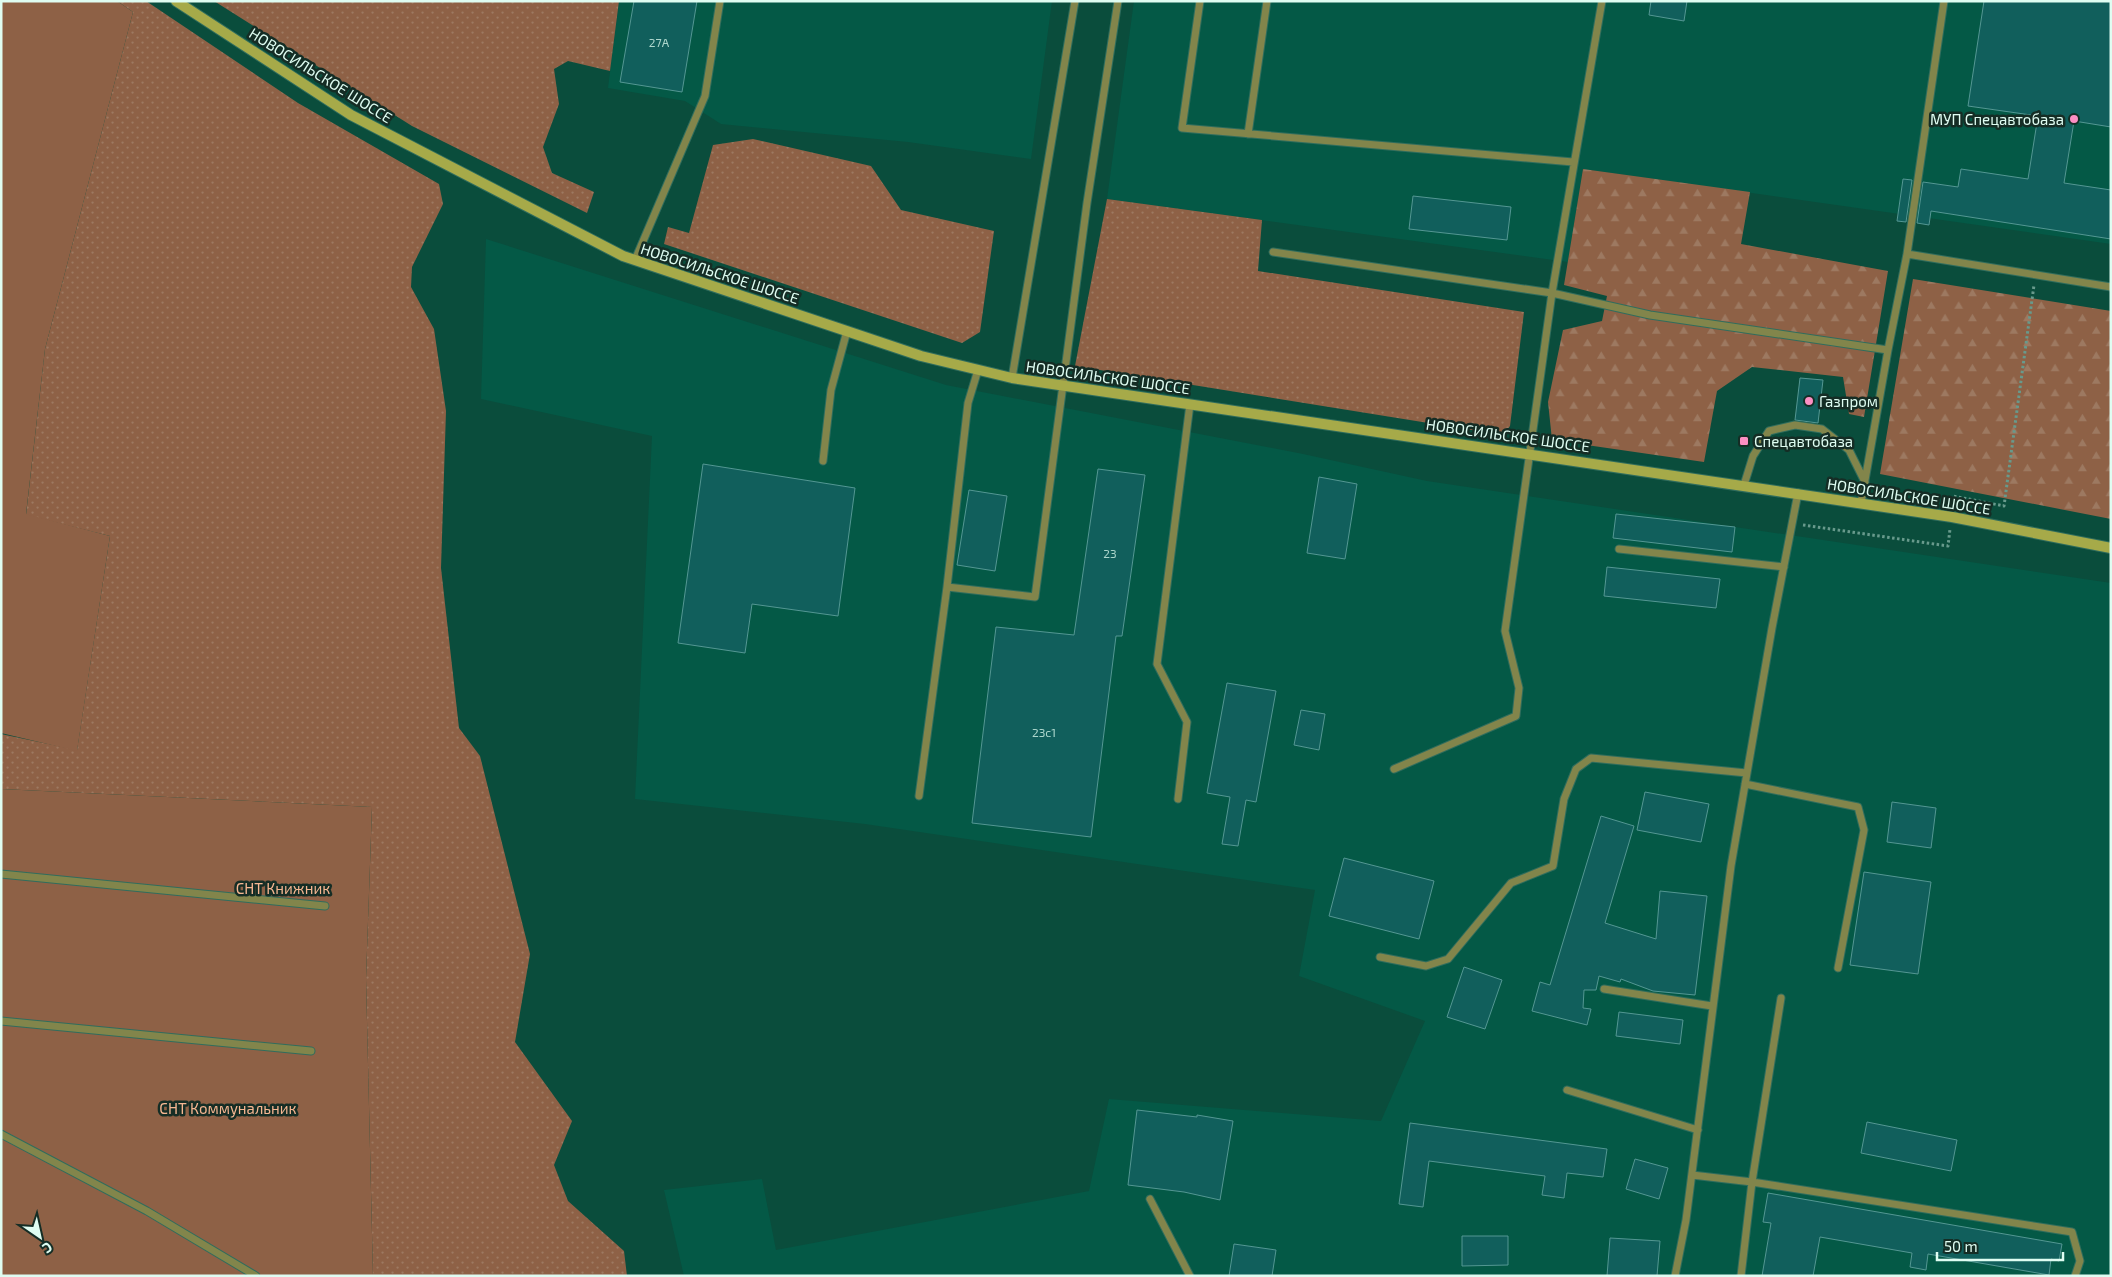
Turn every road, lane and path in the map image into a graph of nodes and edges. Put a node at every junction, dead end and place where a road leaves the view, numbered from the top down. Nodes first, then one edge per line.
1 (176, 1) edge
2 (720, 1) edge
3 (1075, 1) edge
4 (1118, 1) edge
5 (1200, 1) edge
6 (1267, 1) edge
7 (1602, 1) edge
8 (1944, 1) edge
9 (1248, 134) junction
10 (1573, 162) junction
11 (1273, 252) dead end
12 (1906, 254) junction
13 (635, 260) junction
14 (2035, 275) junction
15 (2111, 286) edge
16 (1552, 293) junction
17 (848, 331) junction
18 (1888, 350) junction
19 (978, 370) junction
20 (1012, 378) junction
21 (1064, 386) junction
22 (1190, 404) junction
23 (1528, 452) junction
24 (823, 461) dead end
25 (1865, 482) junction
26 (1744, 485) junction
27 (1798, 493) junction
28 (1862, 503) junction
29 (1952, 517) junction
30 (1792, 523) junction
31 (2111, 548) edge
32 (1619, 549) dead end
33 (1784, 567) junction
34 (947, 587) junction
35 (1394, 769) dead end
36 (1747, 773) junction
37 (1745, 784) junction
38 (919, 796) dead end
39 (1178, 799) dead end
40 (1, 874) edge
41 (325, 906) dead end
42 (1380, 957) dead end
43 (1838, 968) dead end
44 (1604, 989) dead end
45 (1781, 998) dead end
46 (1712, 1006) junction
47 (1, 1021) edge
48 (311, 1051) dead end
49 (1567, 1090) dead end
50 (1698, 1130) junction
51 (1, 1134) edge
52 (1692, 1175) junction
53 (1752, 1182) junction
54 (1150, 1199) dead end
55 (256, 1276) edge
56 (1190, 1276) edge
57 (1675, 1276) edge
58 (1741, 1276) edge
59 (2076, 1276) edge

1 - 13 street, НОВОСИЛЬСКОЕ ШОССЕ
2 - 13 lane
3 - 20 lane
4 - 21 lane
5 - 9 lane
6 - 9 lane
7 - 10 lane
8 - 12 lane
9 - 10 lane
10 - 16 lane
11 - 16 lane
12 - 14 lane
12 - 18 lane
13 - 17 street, НОВОСИЛЬСКОЕ ШОССЕ
14 - 15 lane
14 - 29 path
16 - 18 lane
16 - 23 lane
17 - 19 street, НОВОСИЛЬСКОЕ ШОССЕ
17 - 24 lane
18 - 25 lane
19 - 20 street, НОВОСИЛЬСКОЕ ШОССЕ
19 - 34 lane
20 - 21 street, НОВОСИЛЬСКОЕ ШОССЕ
21 - 22 street, НОВОСИЛЬСКОЕ ШОССЕ
21 - 34 lane
22 - 23 street, НОВОСИЛЬСКОЕ ШОССЕ
22 - 39 lane
23 - 26 street, НОВОСИЛЬСКОЕ ШОССЕ
23 - 35 lane
25 - 26 lane
25 - 28 lane
26 - 27 street, НОВОСИЛЬСКОЕ ШОССЕ
27 - 28 street, НОВОСИЛЬСКОЕ ШОССЕ
27 - 30 lane
28 - 29 street, НОВОСИЛЬСКОЕ ШОССЕ
29 - 30 path
29 - 31 street, НОВОСИЛЬСКОЕ ШОССЕ
30 - 33 lane
32 - 33 lane
33 - 36 lane
34 - 38 lane
36 - 37 lane
36 - 42 lane
37 - 43 lane
37 - 46 lane
40 - 41 lane
44 - 46 lane
45 - 53 lane
46 - 50 lane
47 - 48 lane
49 - 50 lane
50 - 52 lane
51 - 55 lane
52 - 53 lane
52 - 57 lane
53 - 58 lane
53 - 59 lane
54 - 56 lane

